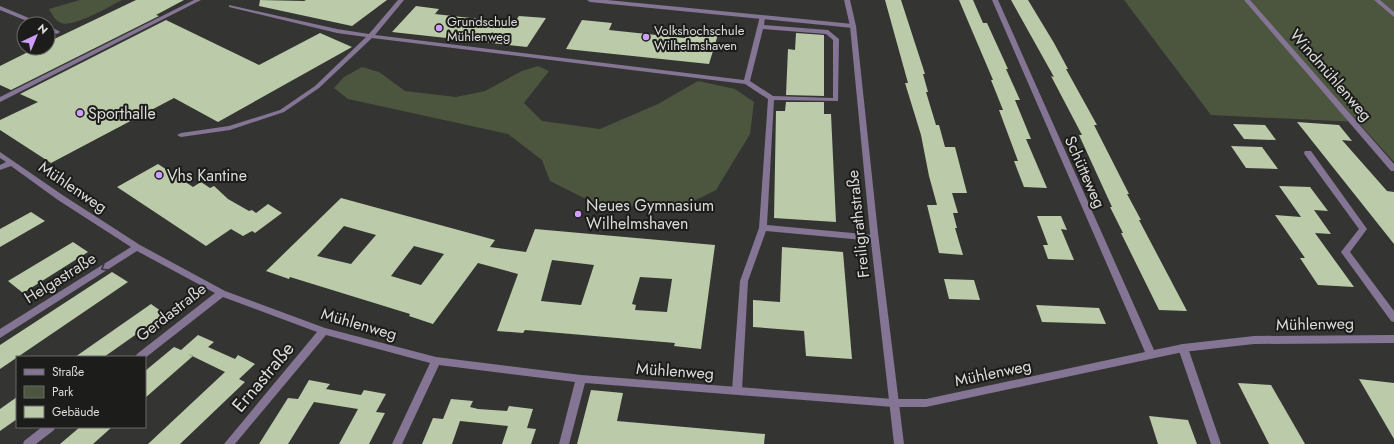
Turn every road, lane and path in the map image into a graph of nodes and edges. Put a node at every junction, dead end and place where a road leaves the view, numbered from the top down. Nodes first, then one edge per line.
1 (198, 0) edge
2 (401, 0) edge
3 (590, 0) edge
4 (847, 0) edge
5 (995, 0) edge
6 (1247, 0) edge
7 (1377, 0) edge
8 (231, 6) dead end
9 (0, 8) edge
10 (1394, 15) edge
11 (20, 16) edge
12 (762, 17) junction
13 (853, 26) junction
14 (761, 27) junction
15 (371, 36) junction
16 (747, 82) junction
17 (771, 98) junction
18 (0, 100) edge
19 (181, 134) dead end
20 (1308, 153) dead end
21 (0, 154) edge
22 (11, 162) junction
23 (0, 168) edge
24 (1394, 169) edge
25 (763, 228) junction
26 (874, 238) junction
27 (137, 247) junction
28 (222, 293) junction
29 (1394, 318) edge
30 (324, 331) junction
31 (0, 334) edge
32 (1394, 339) edge
33 (1183, 348) junction
34 (1150, 355) junction
35 (141, 356) edge
36 (436, 361) junction
37 (581, 379) junction
38 (737, 390) junction
39 (893, 402) junction
40 (49, 428) edge
41 (28, 444) edge
42 (229, 444) edge
43 (397, 444) edge
44 (564, 444) edge
45 (899, 444) edge
46 (1216, 444) edge

1 - 18 street
2 - 15 street
3 - 12 street
4 - 13 street, Freiligrathstraße
5 - 34 street, Schütteweg
6 - 24 street, Windmühlenweg
7 - 10 street
8 - 15 street
9 - 11 street
12 - 13 street
12 - 14 street
13 - 26 street, Freiligrathstraße
14 - 16 street
14 - 17 street
15 - 16 street
15 - 19 street
16 - 17 street
17 - 25 street
20 - 29 street
21 - 22 street, Mühlenweg
22 - 23 street
22 - 27 street, Mühlenweg
25 - 26 street
25 - 38 street
26 - 39 street, Freiligrathstraße
27 - 28 street, Mühlenweg
27 -> 31 street, Helgastraße
28 - 30 street, Mühlenweg
28 - 35 street, Gerdastraße
30 - 36 street, Mühlenweg
30 - 42 street, Ernastraße
32 - 33 street, Mühlenweg
33 - 34 street, Mühlenweg
33 - 46 street
34 - 39 street, Mühlenweg
36 - 37 street, Mühlenweg
36 - 43 street
37 - 38 street, Mühlenweg
37 - 44 street
38 - 39 street, Mühlenweg
39 - 45 street, Freiligrathstraße
40 - 41 street

